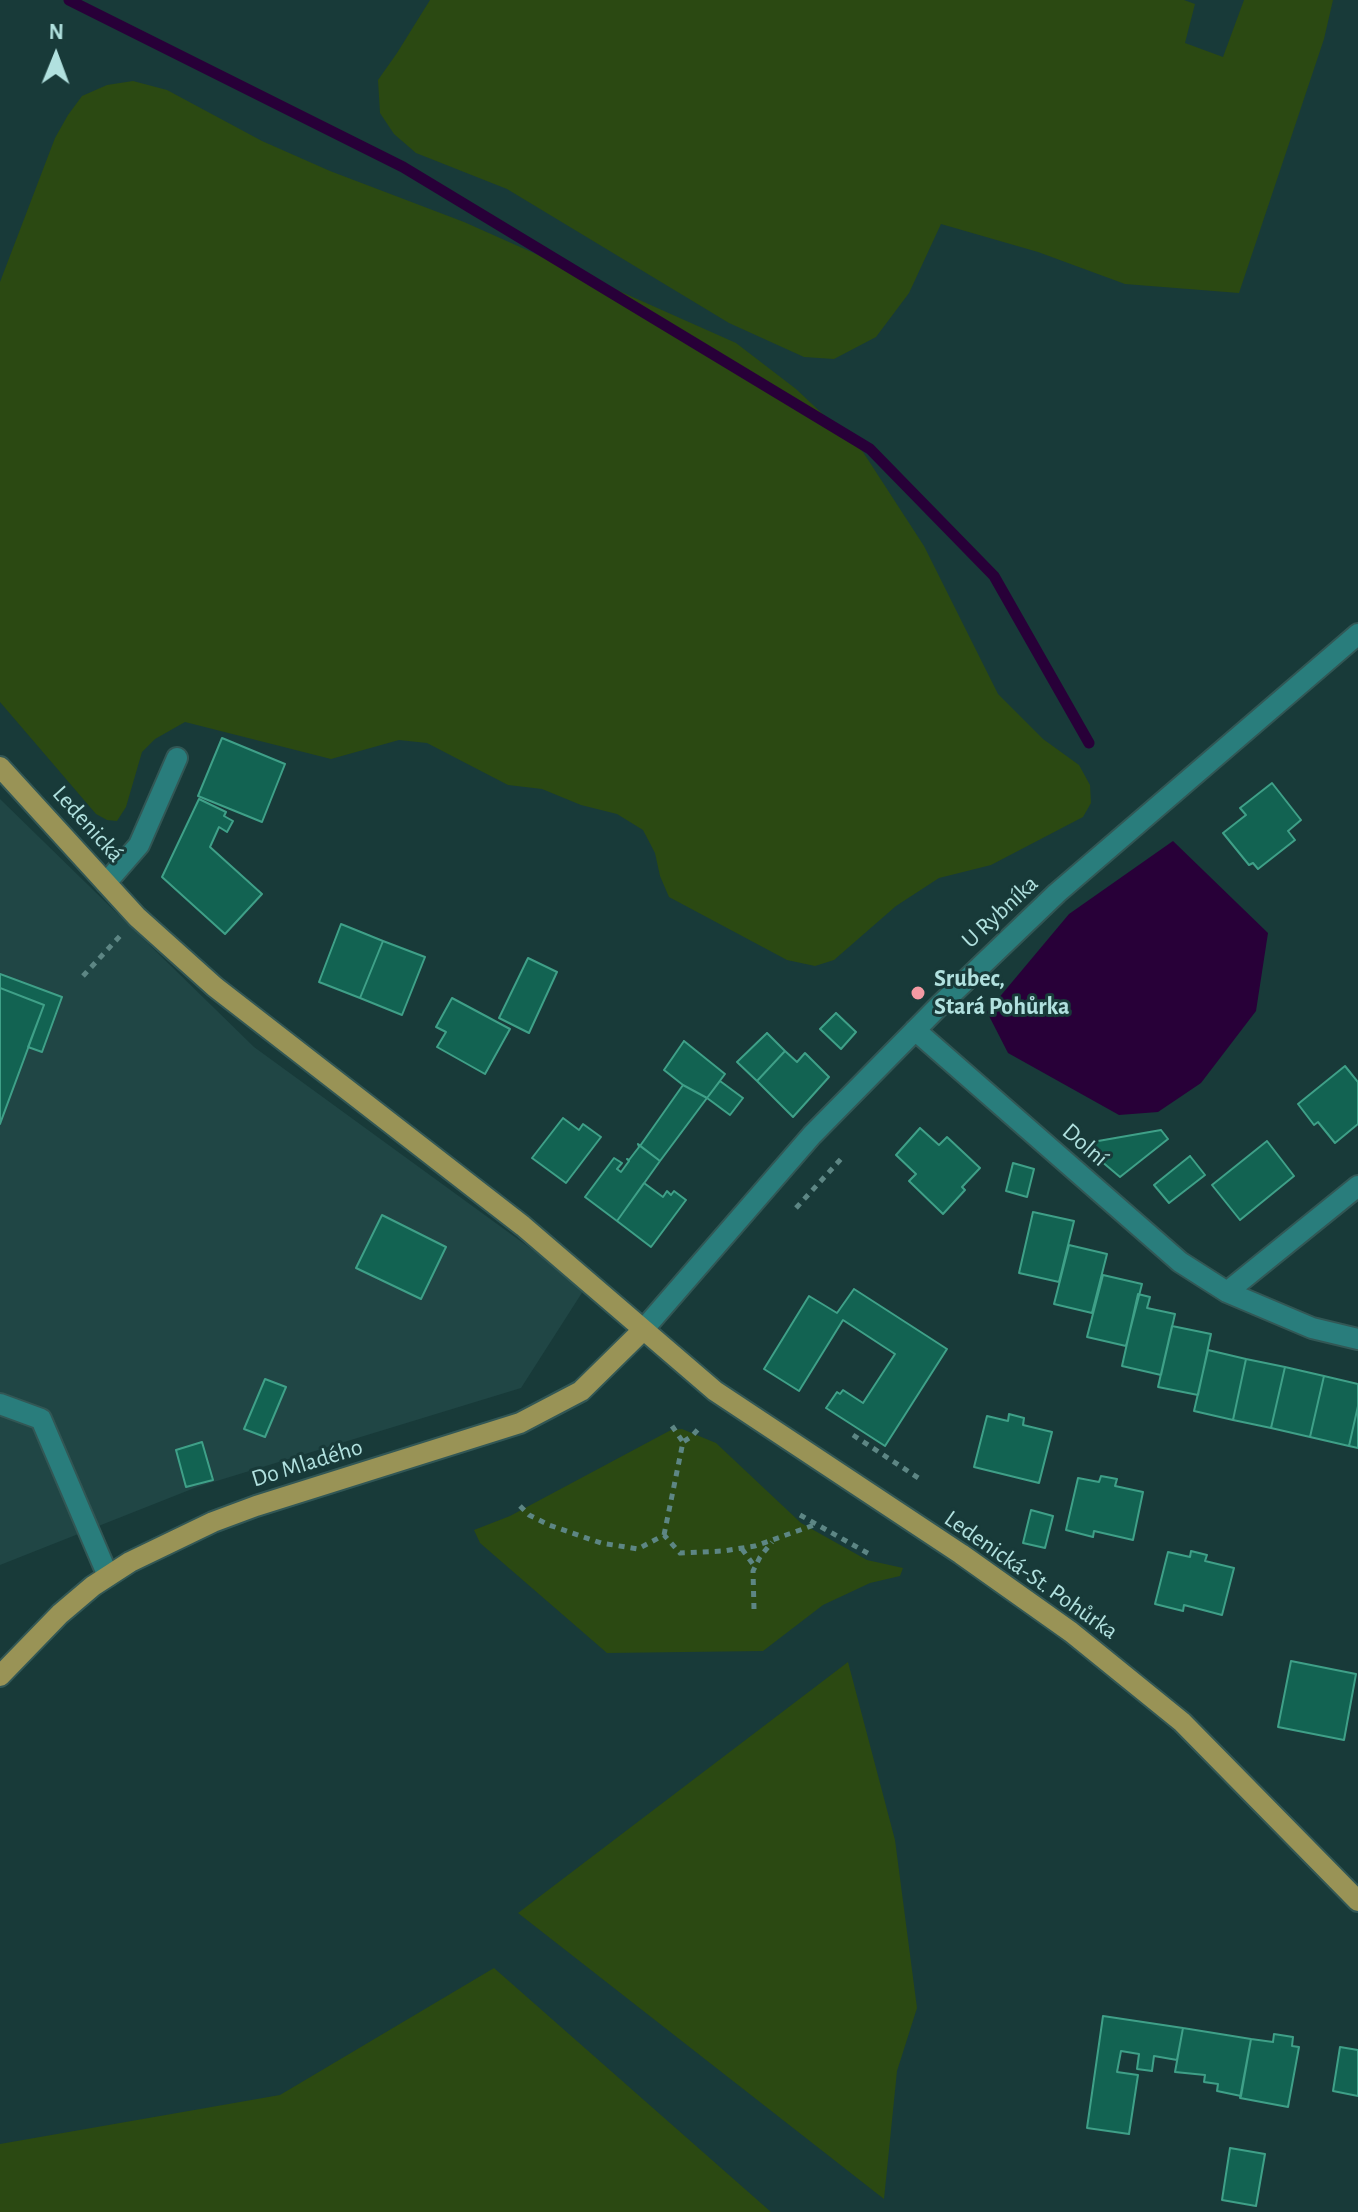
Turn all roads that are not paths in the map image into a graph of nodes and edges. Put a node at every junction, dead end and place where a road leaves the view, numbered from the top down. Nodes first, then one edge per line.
1 (1358, 634) edge
2 (177, 758) dead end
3 (0, 767) edge
4 (106, 883) junction
5 (915, 1030) junction
6 (1358, 1186) edge
7 (1227, 1292) junction
8 (643, 1330) junction
9 (1358, 1339) edge
10 (0, 1404) edge
11 (108, 1576) junction
12 (1, 1674) edge
13 (1358, 1901) edge

1 - 5 street, U Rybníka
2 - 4 street
3 - 4 main road, Ledenická
4 - 8 main road, Ledenická
5 - 7 street, Dolní
5 - 8 street, U Rybníka
6 - 7 street
7 - 9 street, Dolní
8 - 11 main road, Do Mladého
8 - 13 main road, Ledenická-St. Pohůrka
10 - 11 street
11 - 12 main road, Do Mladého

